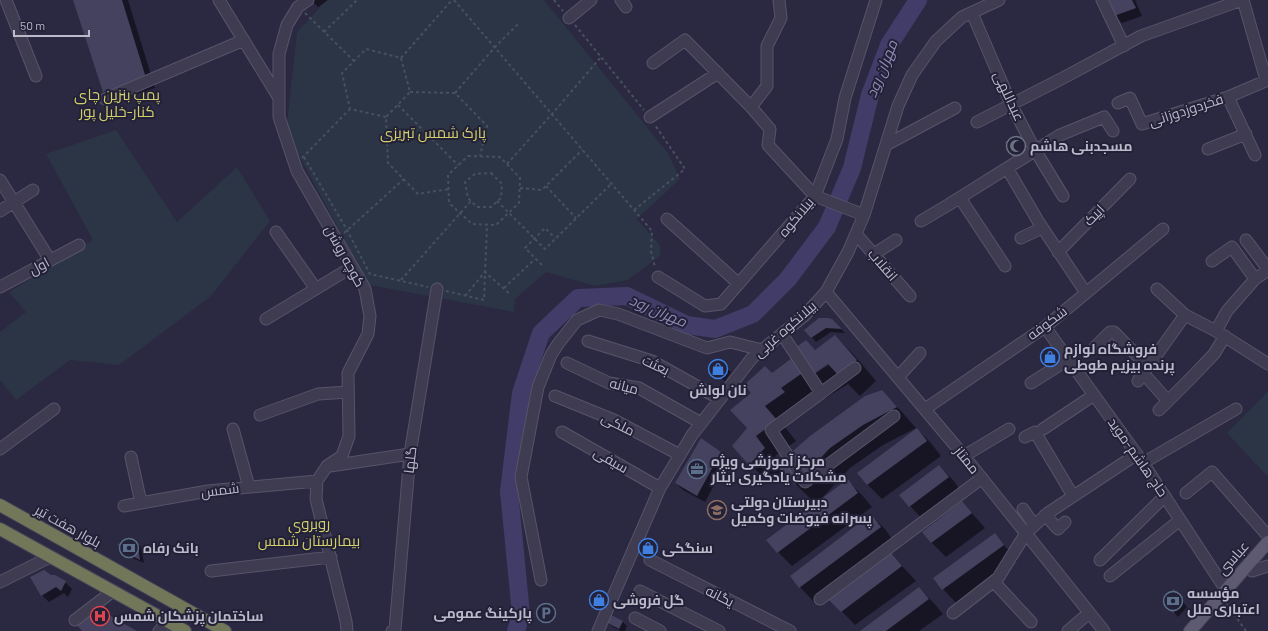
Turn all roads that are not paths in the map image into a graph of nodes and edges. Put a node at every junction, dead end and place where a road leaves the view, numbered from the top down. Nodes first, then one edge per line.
1 (219, 0) edge
2 (308, 0) edge
3 (591, 0) edge
4 (779, 0) edge
5 (876, 0) edge
6 (999, 0) edge
7 (1102, 0) edge
8 (1242, 0) edge
9 (4, 3) edge
10 (972, 13) junction
11 (569, 18) road end
12 (244, 40) junction
13 (1124, 46) junction
14 (653, 63) dead end
15 (718, 73) junction
16 (36, 76) dead end
17 (1267, 80) edge
18 (1228, 97) junction
19 (279, 98) junction
20 (105, 99) dead end
21 (1118, 103) dead end
22 (1011, 104) junction
23 (751, 107) junction
24 (955, 108) dead end
25 (650, 117) road end
26 (977, 122) dead end
27 (1113, 131) dead end
28 (1246, 134) junction
29 (886, 146) junction
30 (1208, 149) dead end
31 (1035, 150) junction
32 (1255, 155) dead end
33 (1007, 168) junction
34 (1130, 179) dead end
35 (0, 180) edge
36 (33, 190) dead end
37 (815, 196) junction
38 (1063, 196) dead end
39 (960, 198) junction
40 (14, 203) junction
41 (0, 211) edge
42 (864, 214) junction
43 (667, 219) dead end
44 (921, 221) dead end
45 (1042, 228) junction
46 (1163, 229) dead end
47 (276, 232) dead end
48 (856, 234) junction
49 (1021, 238) dead end
50 (896, 240) dead end
51 (1246, 240) dead end
52 (79, 245) dead end
53 (1058, 252) junction
54 (874, 254) junction
55 (50, 260) junction
56 (1212, 261) dead end
57 (1005, 266) dead end
58 (352, 267) junction
59 (1268, 270) edge
60 (658, 277) road end
61 (1255, 279) junction
62 (739, 284) junction
63 (0, 287) edge
64 (1156, 288) dead end
65 (316, 289) junction
66 (437, 289) road end
67 (826, 292) junction
68 (1086, 293) junction
69 (910, 296) dead end
70 (1185, 316) junction
71 (266, 320) dead end
72 (1046, 327) junction
73 (782, 334) junction
74 (1220, 334) junction
75 (588, 341) dead end
76 (1095, 347) dead end
77 (762, 350) junction
78 (920, 353) dead end
79 (1069, 359) junction
80 (566, 363) dead end
81 (1268, 364) edge
82 (855, 368) dead end
83 (1143, 374) junction
84 (898, 377) junction
85 (1031, 383) dead end
86 (348, 392) junction
87 (821, 393) junction
88 (1094, 395) junction
89 (555, 396) dead end
90 (720, 399) junction
91 (1168, 401) junction
92 (54, 409) dead end
93 (924, 409) junction
94 (1236, 409) dead end
95 (1159, 410) dead end
96 (260, 415) dead end
97 (894, 416) dead end
98 (701, 423) junction
99 (233, 429) dead end
100 (1009, 429) dead end
101 (1043, 429) dead end
102 (562, 432) dead end
103 (1025, 437) dead end
104 (0, 449) edge
105 (410, 454) junction
106 (680, 455) junction
107 (964, 456) junction
108 (131, 457) dead end
109 (1140, 458) junction
110 (327, 466) junction
111 (982, 478) junction
112 (316, 481) junction
113 (249, 487) junction
114 (660, 488) junction
115 (1186, 493) dead end
116 (1073, 496) junction
117 (1165, 496) junction
118 (141, 503) junction
119 (0, 505) edge
120 (124, 506) dead end
121 (1022, 509) dead end
122 (1046, 515) junction
123 (1180, 520) junction
124 (1065, 522) dead end
125 (1034, 525) junction
126 (0, 529) edge
127 (1026, 533) junction
128 (1268, 536) edge
129 (1268, 542) edge
130 (1268, 552) edge
131 (50, 557) junction
132 (331, 557) junction
133 (650, 560) dead end
134 (1100, 560) dead end
135 (1268, 566) edge
136 (211, 571) dead end
137 (1252, 571) junction
138 (1110, 576) dead end
139 (541, 580) dead end
140 (0, 582) edge
141 (994, 582) junction
142 (113, 591) junction
143 (640, 591) dead end
144 (1225, 596) junction
145 (820, 599) dead end
146 (952, 612) dead end
147 (1089, 612) junction
148 (635, 618) dead end
149 (75, 620) dead end
150 (168, 622) junction
151 (1032, 622) dead end
152 (159, 631) edge
153 (185, 631) edge
154 (225, 631) edge
155 (347, 631) edge
156 (392, 631) edge
157 (598, 631) edge
158 (660, 631) edge
159 (719, 631) edge
160 (790, 631) edge
161 (1068, 631) edge
162 (1104, 631) edge
163 (1190, 631) edge
164 (1199, 631) edge

1 - 12 street
2 - 19 street, کوچه روشن
3 - 11 street
4 - 23 street
5 - 37 street, بیلانکوه
6 - 10 street, بیلانکوه غربی
7 - 13 street
8 - 13 street
8 - 17 street
9 - 16 street
10 - 22 street, عبداللهی
10 - 29 street, بیلانکوه غربی
12 - 19 street
12 - 20 street
13 - 22 street
14 - 15 street
15 - 23 street
15 - 25 street
17 - 18 street, فخردوزدوزانی
18 - 21 street, فخردوزدوزانی
18 - 28 street
19 - 58 street, کوچه روشن
22 - 26 street
22 - 31 street, عبداللهی
23 - 37 street
24 - 29 street
27 - 31 street
28 - 30 street
28 - 32 street
29 - 42 street, بیلانکوه غربی
31 - 33 street
31 - 38 street, عبداللهی
33 - 39 street
33 - 45 street
34 - 53 street, اپیک
35 - 40 street
36 - 40 street
37 - 42 street
37 - 62 street, بیلانکوه
39 - 44 street
39 - 57 street
40 - 41 street
40 - 55 street
42 - 48 street, بیلانکوه غربی
43 - 62 street
45 - 49 street
45 - 53 street
46 - 68 street, شکوفه
47 - 65 street
48 - 54 street, انقلاب
48 - 67 street, بیلانکوه غربی
50 - 54 street
51 - 59 street
52 - 55 street, اول
53 - 68 street
54 - 69 street, انقلاب
55 - 63 street, اول
56 - 61 street
58 - 65 street
58 - 86 street, کوچه روشن
59 - 61 street
60 - 62 street, بیلانکوه
61 - 74 street
64 - 70 street
65 - 71 street
66 - 105 street, گلها
67 - 73 street, بیلانکوه غربی
67 - 84 street, ممتاز
68 - 72 street, شکوفه
70 - 74 street
70 - 83 street
72 - 79 street, حاج هاشم-موید
72 - 93 street, شکوفه
73 - 77 street, بیلانکوه غربی
73 - 87 street
74 - 81 street
74 - 91 street
75 - 90 street, بعثت
76 - 83 street
77 - 90 street, بیلانکوه غربی
77 - 139 street
78 - 84 street
79 - 85 street
79 - 88 street, حاج هاشم-موید
80 - 98 street, میانه
82 - 87 street
83 - 91 street
84 - 93 street, ممتاز
86 - 96 street
86 - 110 street, کوچه روشن
87 - 97 street
88 - 101 street
88 - 109 street, حاج هاشم-موید
89 - 106 street, ملکی
90 - 98 street, بیلانکوه غربی
91 - 95 street
92 - 104 street
93 - 107 street, ممتاز
94 - 109 street
98 - 106 street, بیلانکوه غربی
99 - 113 street
100 - 107 street
102 - 114 street, سیفی
103 - 116 street
105 - 110 street
105 - 156 street, گلها
106 - 114 street, بیلانکوه غربی
107 - 111 street, ممتاز
108 - 118 street
109 - 116 street
109 - 117 street, حاج هاشم-موید
110 - 112 street, کوچه روشن
111 - 127 street, ممتاز
111 - 145 street
112 - 113 street, شمس
112 - 132 street
113 - 118 street, شمس
114 - 157 street, بیلانکوه غربی
115 - 128 street
116 - 122 street
117 - 123 street, حاج هاشم-موید
117 - 134 street
118 - 120 street, شمس
119 - 154 highway, بلوار هفت تیر
121 - 125 street
122 - 124 street
122 - 125 street
123 - 138 street
123 - 144 street, حاج هاشم-موید
125 - 127 street
126 - 131 highway
127 - 141 street
127 - 147 street, ممتاز
129 - 144 main road, عباسى
130 - 137 main road, عباسى
131 - 140 street
131 - 142 highway
132 - 136 street
132 - 155 street
133 - 160 street, یگانه
135 - 137 street
137 - 144 main road, عباسى
141 - 146 street
141 - 151 street
142 - 149 street
142 - 150 highway
143 - 159 street
144 - 163 main road, عباسى
144 - 164 main road, عباسى
147 - 161 street
147 - 162 street, ممتاز
148 - 158 street
150 - 152 street
150 - 153 highway

